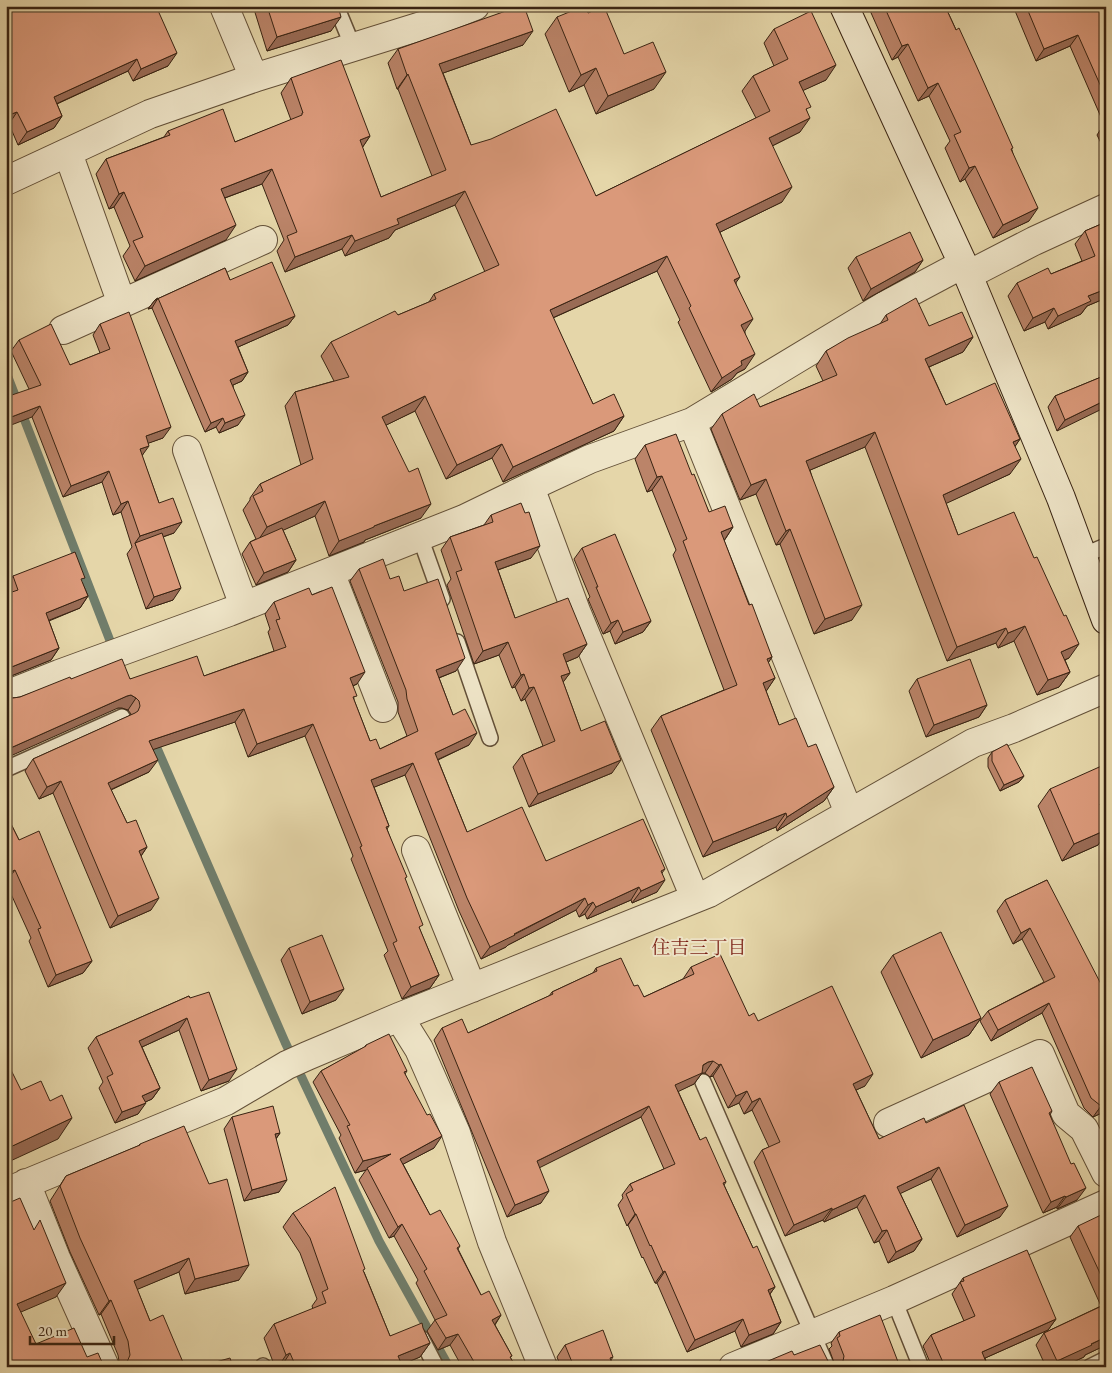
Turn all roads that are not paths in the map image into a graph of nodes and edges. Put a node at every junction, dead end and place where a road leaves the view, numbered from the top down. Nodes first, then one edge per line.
1 (224, 6) edge
2 (336, 6) edge
3 (475, 6) edge
4 (844, 6) edge
5 (353, 47) junction
6 (254, 78) junction
7 (68, 153) junction
8 (6, 181) edge
9 (1106, 208) edge
10 (263, 240) dead end
11 (966, 269) junction
12 (122, 304) junction
13 (63, 330) dead end
14 (692, 422) junction
15 (187, 450) dead end
16 (530, 487) junction
17 (420, 537) junction
18 (1094, 551) edge
19 (330, 572) junction
20 (244, 606) junction
21 (446, 610) edge
22 (1106, 620) edge
23 (452, 628) edge
24 (1106, 688) edge
25 (6, 695) edge
26 (383, 708) dead end
27 (122, 718) edge
28 (490, 738) dead end
29 (6, 769) edge
30 (849, 813) junction
31 (416, 850) dead end
32 (695, 898) junction
33 (472, 988) junction
34 (399, 1017) junction
35 (703, 1082) edge
36 (888, 1123) dead end
37 (1106, 1173) edge
38 (16, 1188) edge
39 (1106, 1204) edge
40 (894, 1300) junction
41 (813, 1334) junction
42 (421, 1338) edge
43 (1106, 1359) edge
44 (105, 1367) edge
45 (436, 1367) edge
46 (543, 1367) edge
47 (733, 1367) edge
48 (827, 1367) edge
49 (921, 1367) edge
50 (1090, 1367) edge

1 - 6 street
2 - 5 lane
3 - 5 street
4 - 11 street
5 - 6 street
6 - 7 street
7 - 8 street
7 - 12 street
9 - 11 street
10 - 12 street
11 - 14 street
11 - 18 street
12 - 13 street
14 - 16 street
14 - 30 street
15 - 20 street
16 - 17 street
16 - 32 street
17 - 19 street
17 - 21 lane
18 - 22 street
19 - 20 street
19 - 26 street
20 - 25 street
23 - 28 lane
24 - 30 street
27 - 29 lane
30 - 32 street
31 - 33 street
32 - 33 street
33 - 34 street
34 - 38 street
34 - 46 street
35 - 41 lane
36 - 37 street
38 - 44 street
39 - 40 street
40 - 41 street
40 - 49 lane
41 - 47 street
41 - 48 lane
42 - 45 lane
43 - 50 lane

